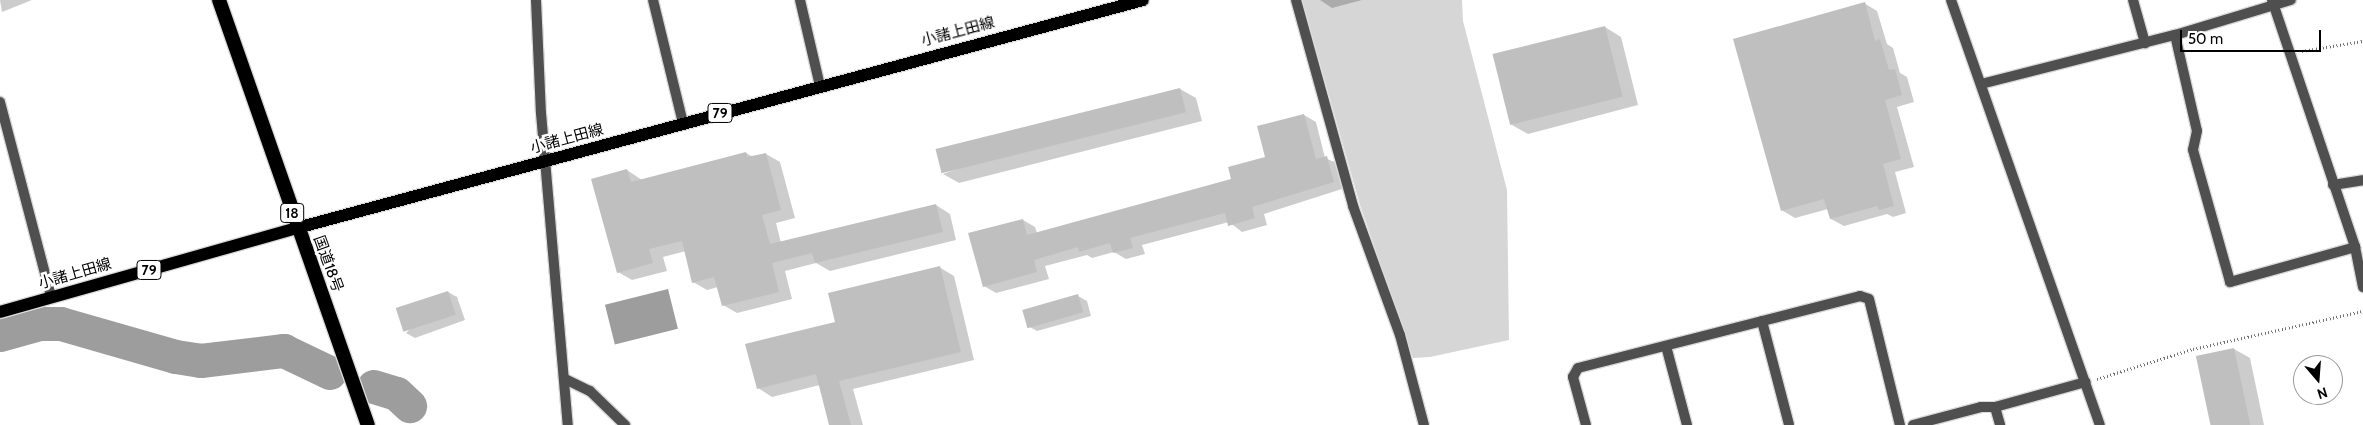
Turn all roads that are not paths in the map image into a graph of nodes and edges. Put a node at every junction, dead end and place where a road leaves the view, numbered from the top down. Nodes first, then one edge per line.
1 (219, 0) edge
2 (536, 0) edge
3 (653, 0) edge
4 (800, 0) edge
5 (1143, 0) edge
6 (1296, 0) edge
7 (1951, 0) edge
8 (2133, 0) edge
9 (2291, 0) edge
10 (2273, 2) edge
11 (2175, 35) junction
12 (2146, 43) junction
13 (1981, 84) junction
14 (820, 86) junction
15 (0, 102) edge
16 (683, 123) junction
17 (4, 134) edge
18 (547, 161) junction
19 (2363, 180) edge
20 (2333, 185) junction
21 (297, 228) junction
22 (2354, 247) junction
23 (2363, 287) edge
24 (51, 298) junction
25 (0, 312) edge
26 (1762, 321) junction
27 (1666, 346) junction
28 (565, 379) junction
29 (2086, 382) junction
30 (1995, 407) junction
31 (368, 425) edge
32 (568, 425) edge
33 (625, 425) edge
34 (1424, 425) edge
35 (1586, 425) edge
36 (1687, 425) edge
37 (1789, 425) edge
38 (1900, 425) edge
39 (1912, 425) edge
40 (2000, 425) edge
41 (2100, 425) edge

1 - 21 highway, 国道18号 / 18
2 - 18 street
3 - 16 street
4 - 14 street
5 - 14 main road, 小諸上田線 / 79
6 - 34 street
7 - 13 street
8 - 12 street
9 - 10 street
10 - 11 street
10 - 20 street
11 - 12 street
11 - 22 street
12 - 13 street
13 - 29 street
14 - 16 main road, 小諸上田線 / 79
15 - 17 street
16 - 18 main road, 小諸上田線 / 79
17 - 24 street
18 - 21 main road, 小諸上田線 / 79
18 - 28 street
19 - 20 street
20 - 22 street
21 - 24 main road, 小諸上田線 / 79
21 - 31 highway, 国道18号 / 18
22 - 23 street
24 - 25 main road, 小諸上田線 / 79
26 - 27 street
26 - 37 street
26 - 38 street
27 - 35 street
27 - 36 street
28 - 32 street
28 - 33 street
29 - 30 street
29 - 41 street
30 - 39 street
30 - 40 street

